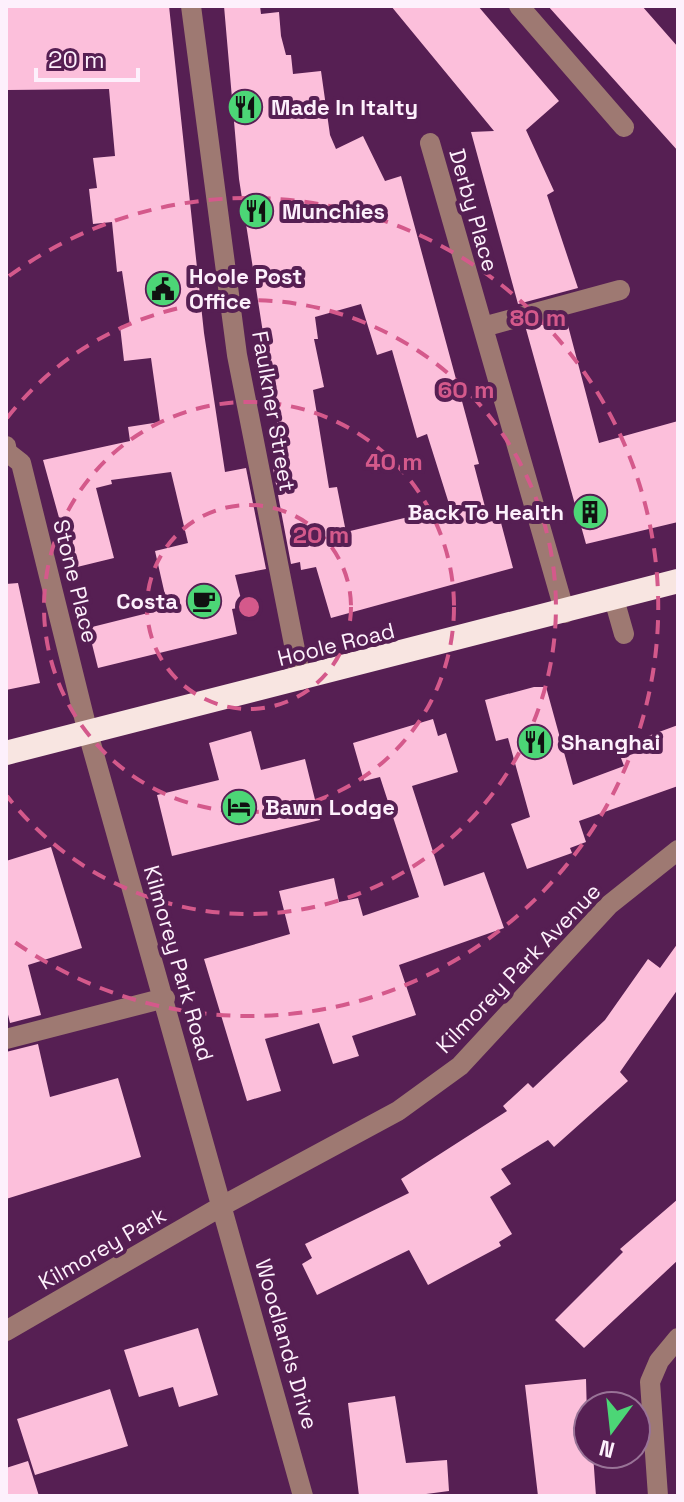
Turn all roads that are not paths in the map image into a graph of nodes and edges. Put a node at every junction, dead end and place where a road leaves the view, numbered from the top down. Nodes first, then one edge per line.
1 (191, 6) edge
2 (519, 6) edge
3 (624, 127) dead end
4 (430, 143) dead end
5 (620, 290) dead end
6 (483, 327) junction
7 (6, 446) edge
8 (678, 581) edge
9 (614, 599) junction
10 (565, 613) junction
11 (624, 634) dead end
12 (301, 680) junction
13 (88, 733) junction
14 (6, 753) edge
15 (678, 850) edge
16 (165, 998) junction
17 (6, 1039) edge
18 (222, 1206) junction
19 (6, 1331) edge
20 (678, 1338) edge
21 (303, 1496) edge
22 (658, 1496) edge

1 - 12 street, Faulkner Street
2 - 3 street
4 - 6 street, Derby Place
5 - 6 street
6 - 10 street, Derby Place
7 - 13 street, Stone Place
8 - 9 highway, Hoole Road
9 - 10 highway, Hoole Road
9 - 11 street
10 - 12 highway, Hoole Road
12 - 13 highway, Hoole Road
13 - 14 highway, Hoole Road
13 - 16 street, Kilmorey Park Road
15 - 18 street, Kilmorey Park Avenue
16 - 17 street
16 - 18 street, Kilmorey Park Road
18 - 19 street, Kilmorey Park
18 - 21 street, Woodlands Drive
20 - 22 street

